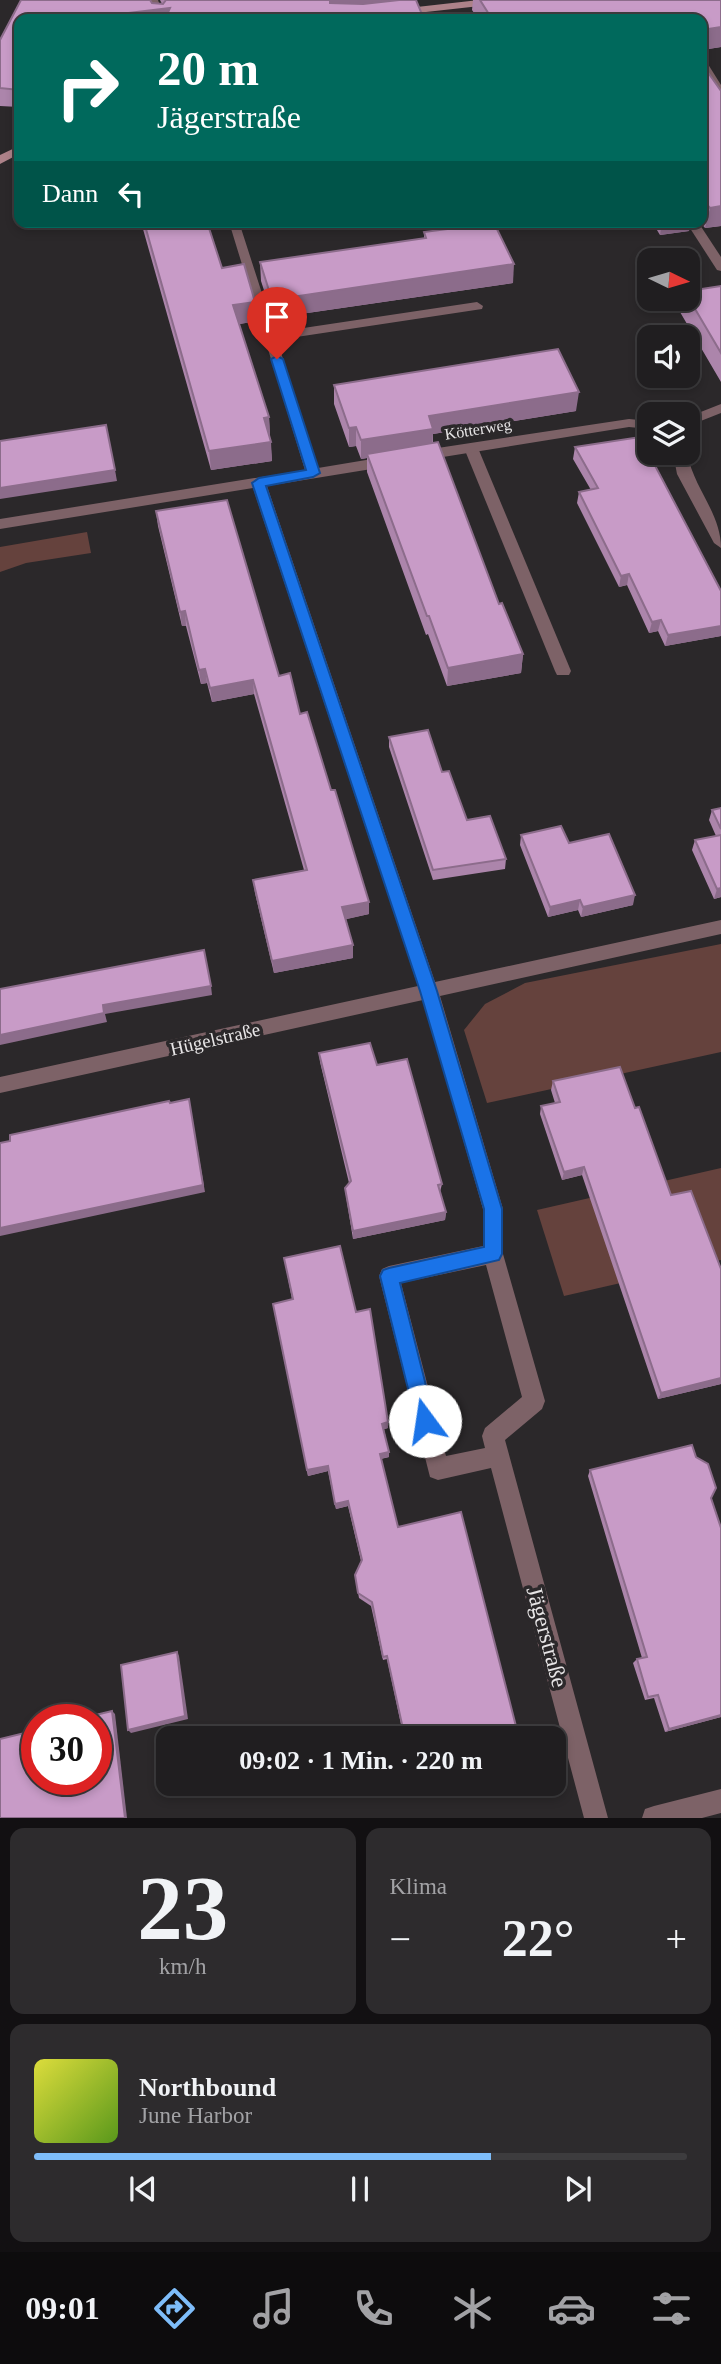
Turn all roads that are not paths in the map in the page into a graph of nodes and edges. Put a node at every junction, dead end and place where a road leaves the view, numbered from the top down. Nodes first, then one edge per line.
1 (506, 0) edge
2 (389, 13) edge
3 (707, 72) edge
4 (721, 94) edge
5 (235, 228) edge
6 (696, 228) edge
7 (721, 267) edge
8 (477, 306) dead end
9 (270, 337) junction
10 (721, 408) edge
11 (700, 417) edge
12 (637, 424) edge
13 (471, 448) junction
14 (682, 465) edge
15 (313, 473) junction
16 (259, 483) junction
17 (0, 524) edge
18 (721, 542) edge
19 (563, 671) dead end
20 (721, 926) edge
21 (429, 991) junction
22 (0, 1085) edge
23 (493, 1254) junction
24 (498, 1456) junction
25 (721, 1801) edge
26 (596, 1818) edge
27 (654, 1818) edge

1 - 2 street
3 - 4 street
5 - 9 street
6 - 7 street
8 - 9 street
9 - 15 street
10 - 11 street
12 - 13 street, Kötterweg
13 - 15 street, Kötterweg
13 - 19 street
14 - 18 street
15 - 16 street, Kötterweg
16 - 17 street, Kötterweg
16 - 21 street
20 - 21 street, Hügelstraße
21 - 22 street, Hügelstraße
21 - 23 street, Jägerstraße
23 - 24 street, Jägerstraße
23 - 24 street
24 - 26 street, Jägerstraße
25 - 27 street

